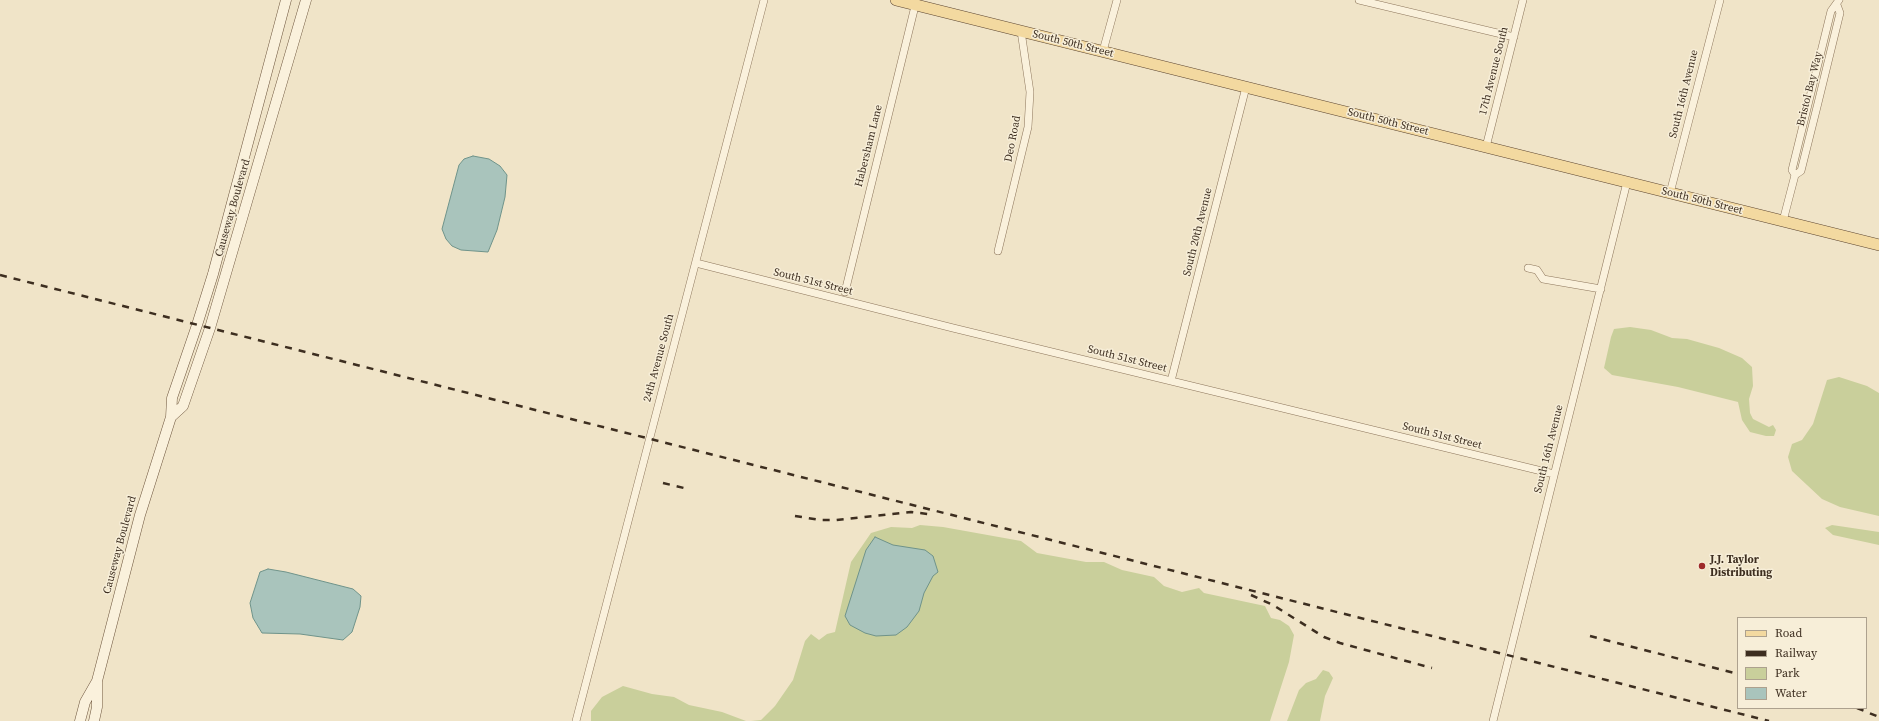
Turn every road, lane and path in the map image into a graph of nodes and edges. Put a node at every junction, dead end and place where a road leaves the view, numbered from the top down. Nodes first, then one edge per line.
1 (286, 0) edge
2 (306, 0) edge
3 (764, 0) edge
4 (896, 0) edge
5 (1117, 0) edge
6 (1359, 0) edge
7 (1523, 0) edge
8 (1720, 0) edge
9 (916, 2) edge
10 (1838, 2) edge
11 (1021, 31) junction
12 (1514, 37) junction
13 (1103, 52) junction
14 (1246, 87) junction
15 (258, 106) junction
16 (1486, 147) junction
17 (1627, 182) junction
18 (1670, 193) junction
19 (246, 207) junction
20 (1783, 221) junction
21 (1879, 245) edge
22 (998, 251) dead end
23 (696, 263) junction
24 (1528, 268) dead end
25 (1601, 289) junction
26 (844, 292) dead end
27 (1171, 381) junction
28 (171, 417) junction
29 (1554, 474) junction
30 (97, 681) junction
31 (88, 696) junction
32 (80, 721) edge
33 (88, 721) edge
34 (94, 721) edge
35 (576, 721) edge
36 (1493, 721) edge

1 - 15 main road, Causeway Boulevard
2 - 19 main road, Causeway Boulevard
3 - 23 street, 24th Avenue South
4 - 9 main road, South 50th Street
5 - 13 street
6 - 12 street
7 - 12 street, 17th Avenue South
8 - 18 street, South 16th Avenue
9 - 11 main road, South 50th Street
9 - 26 street, Habersham Lane
10 - 20 street, Bristol Bay Way
11 - 13 main road, South 50th Street
11 - 22 street, Deo Road
12 - 16 street, 17th Avenue South
13 - 14 main road, South 50th Street
14 - 16 main road, South 50th Street
14 - 27 street, South 20th Avenue
15 - 19 main road
15 - 28 main road, Causeway Boulevard
16 - 17 main road, South 50th Street
17 - 18 main road, South 50th Street
17 - 25 street, South 16th Avenue
18 - 20 main road, South 50th Street
19 - 28 main road, Causeway Boulevard
20 - 21 main road, South 50th Street
23 - 27 street, South 51st Street
23 - 35 street, 24th Avenue South
24 - 25 street
25 - 29 street, South 16th Avenue
27 - 29 street, South 51st Street
28 - 30 main road, Causeway Boulevard
29 - 36 street, South 16th Avenue
30 - 31 main road, Causeway Boulevard
30 - 34 main road, Causeway Boulevard
31 - 32 main road, Causeway Boulevard
31 - 33 main road

